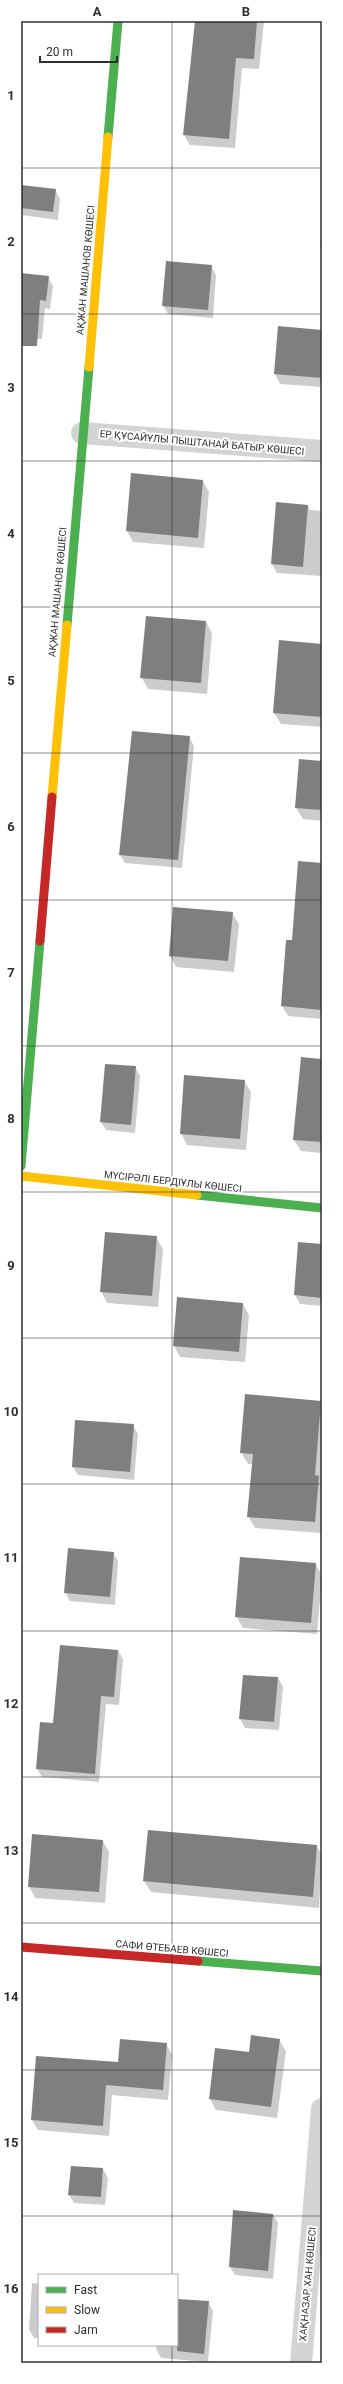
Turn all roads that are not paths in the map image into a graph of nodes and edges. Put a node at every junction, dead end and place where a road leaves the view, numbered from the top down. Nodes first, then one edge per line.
1 (118, 21) edge
2 (82, 432) junction
3 (322, 452) edge
4 (21, 1166) edge
5 (21, 1176) edge
6 (322, 1208) edge
7 (21, 1947) edge
8 (322, 1971) edge
9 (322, 2109) edge
10 (301, 2363) edge

1 - 2 street, АҚЖАН МАШАНОВ КӨШЕСІ
2 - 3 street, ЕР ҚҰСАЙҰЛЫ ПЫШТАНАЙ БАТЫР КӨШЕСІ
2 - 4 street, АҚЖАН МАШАНОВ КӨШЕСІ
5 - 6 street, МҮСІРӘЛІ БЕРДІҰЛЫ КӨШЕСІ
7 - 8 street, САФИ ӨТЕБАЕВ КӨШЕСІ
9 - 10 street, ХАҚНАЗАР ХАН КӨШЕСІ

